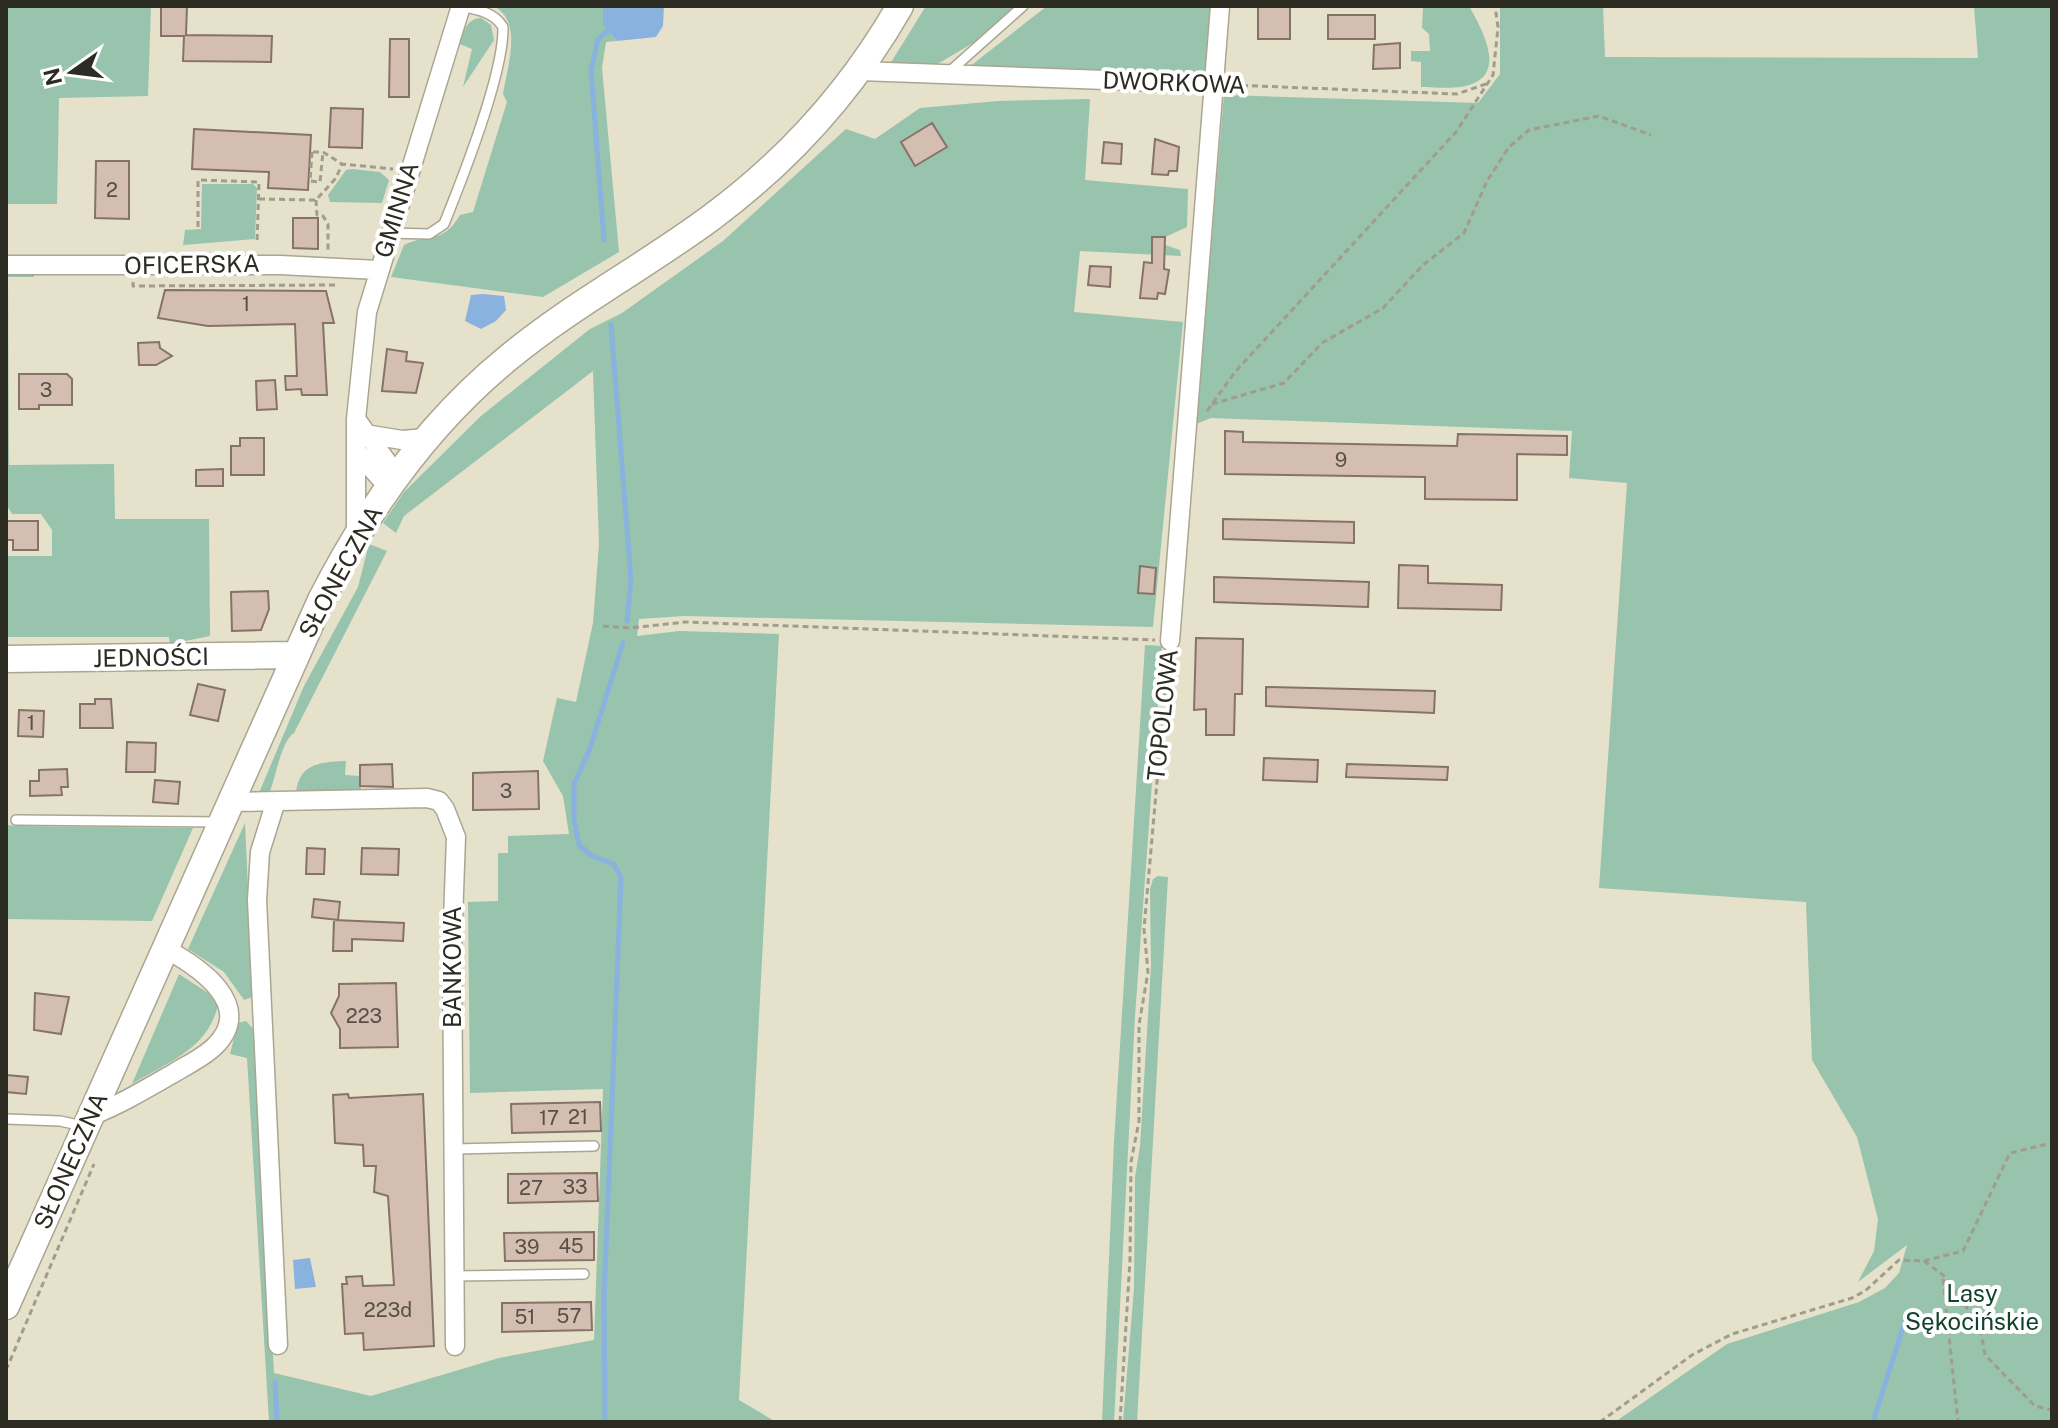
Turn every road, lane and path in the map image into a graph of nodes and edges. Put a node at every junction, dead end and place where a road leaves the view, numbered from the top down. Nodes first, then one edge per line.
1 (460, 6) edge
2 (900, 6) edge
3 (1023, 6) edge
4 (1220, 6) edge
5 (1495, 6) edge
6 (860, 71) junction
7 (943, 77) junction
8 (1487, 83) junction
9 (1216, 84) junction
10 (1651, 135) dead end
11 (323, 152) junction
12 (342, 164) junction
13 (395, 179) dead end
14 (259, 199) junction
15 (316, 200) junction
16 (198, 227) dead end
17 (390, 233) junction
18 (257, 244) dead end
19 (328, 256) dead end
20 (6, 265) edge
21 (133, 266) junction
22 (378, 270) junction
23 (346, 278) dead end
24 (1212, 404) junction
25 (361, 428) junction
26 (426, 438) junction
27 (1186, 441) junction
28 (356, 451) junction
29 (392, 481) junction
30 (356, 535) junction
31 (603, 626) dead end
32 (1170, 641) junction
33 (296, 655) junction
34 (6, 659) edge
35 (275, 804) junction
36 (228, 812) junction
37 (16, 820) dead end
38 (166, 949) junction
39 (261, 1010) junction
40 (229, 1013) junction
41 (6, 1119) edge
42 (89, 1121) junction
43 (2052, 1143) edge
44 (594, 1146) dead end
45 (454, 1149) junction
46 (96, 1161) dead end
47 (1924, 1261) junction
48 (584, 1274) dead end
49 (1943, 1275) junction
50 (455, 1276) junction
51 (6, 1306) edge
52 (278, 1345) dead end
53 (455, 1346) dead end
54 (6, 1370) edge
55 (2052, 1410) edge
56 (1120, 1422) edge
57 (1600, 1422) edge
58 (1958, 1422) edge

1 - 17 street, GMINNA
1 - 17 lane
2 - 6 main road, SŁONECZNA
3 - 7 lane
4 - 9 street, TOPOLOWA
5 - 8 path
6 - 7 street, DWORKOWA
6 - 26 main road, SŁONECZNA
7 - 9 street, DWORKOWA
8 - 9 path, DWORKOWA
8 - 24 path
9 - 27 street, TOPOLOWA
10 - 24 path
11 - 11 path
11 - 12 path
12 - 13 path
12 - 15 path
14 - 15 path
14 - 16 path
14 - 18 path
15 - 19 path
17 - 22 street, GMINNA
20 - 21 street, OFICERSKA
21 - 22 street, OFICERSKA
21 - 23 path
22 - 25 street, GMINNA
24 - 27 path
25 - 26 street
25 - 28 street, GMINNA
25 - 29 street
26 - 29 main road, SŁONECZNA
27 - 32 street, TOPOLOWA
28 - 29 street
28 - 30 street, GMINNA
29 - 30 main road, SŁONECZNA
30 - 33 main road, SŁONECZNA
31 - 32 path
32 - 56 path, TOPOLOWA
33 - 34 main road, JEDNOŚCI
33 - 36 main road, SŁONECZNA
35 - 36 street, BANKOWA
35 - 39 street
35 - 45 street, BANKOWA
36 - 37 lane
36 - 38 main road, SŁONECZNA
38 - 40 street
38 - 42 main road, SŁONECZNA
39 - 40 street
39 - 52 street
40 - 42 street
41 - 42 lane
42 - 51 main road, SŁONECZNA
43 - 47 path
44 - 45 lane
45 - 50 street, BANKOWA
46 - 54 path
47 - 49 path
47 - 57 path
48 - 50 lane
49 - 55 path
49 - 58 path
50 - 53 street, BANKOWA

